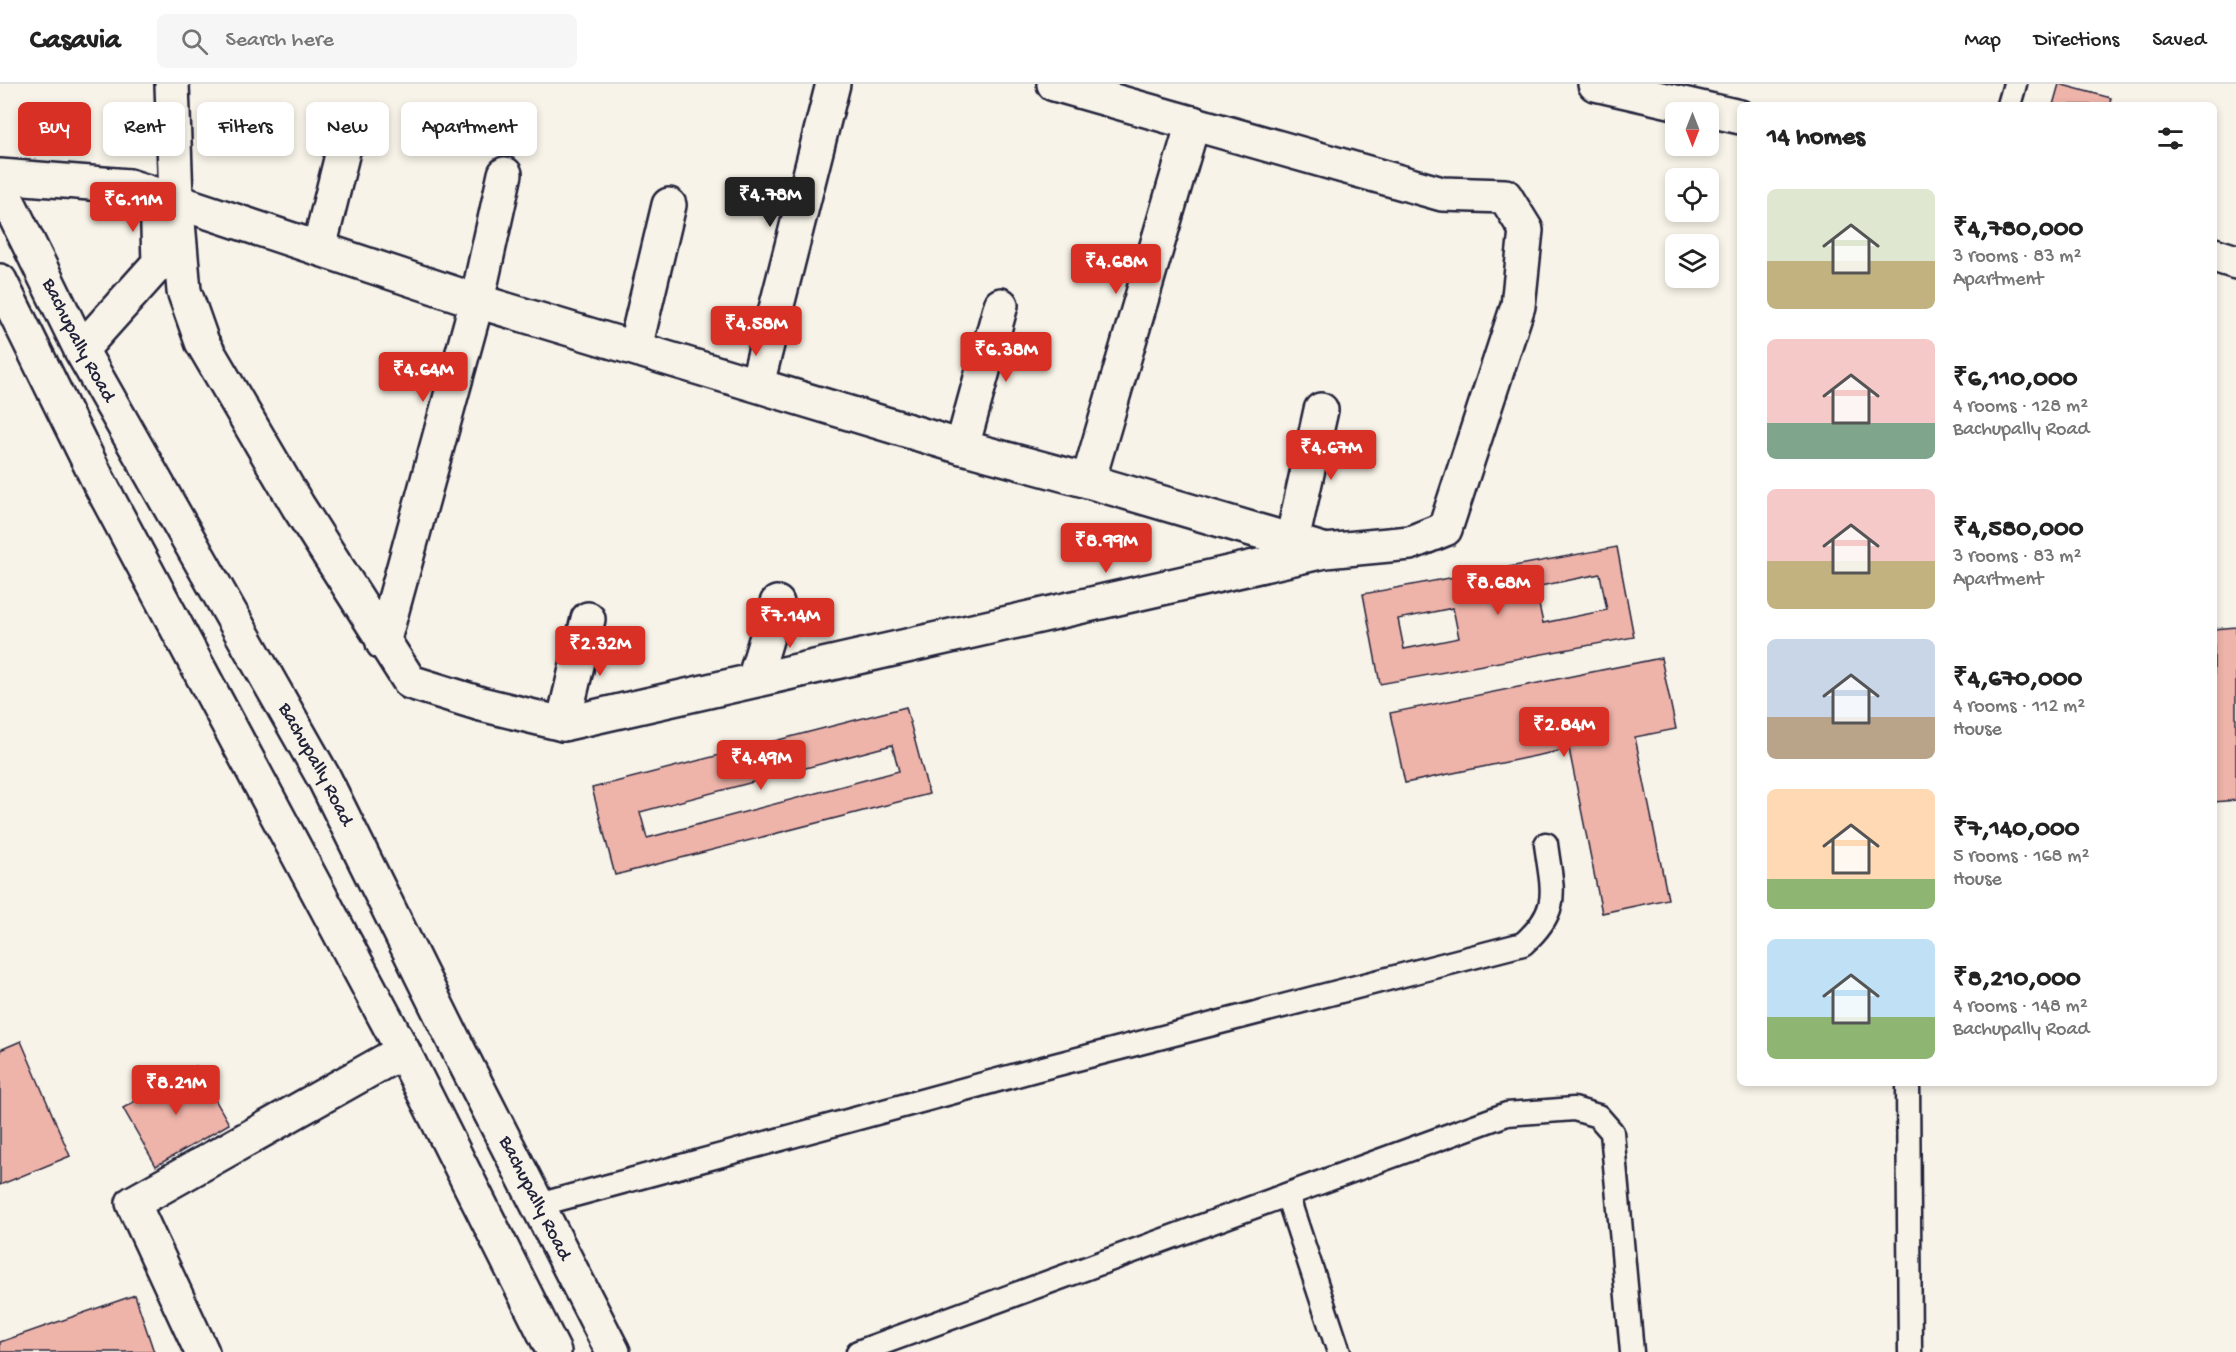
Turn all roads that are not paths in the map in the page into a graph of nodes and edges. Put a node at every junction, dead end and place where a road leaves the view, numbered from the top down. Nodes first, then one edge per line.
1 (172, 84) edge
2 (833, 84) edge
3 (1054, 84) edge
4 (1595, 84) edge
5 (2015, 84) edge
6 (2010, 102) edge
7 (1737, 116) edge
8 (1193, 123) junction
9 (342, 156) edge
10 (505, 174) dead end
11 (0, 176) edge
12 (0, 185) edge
13 (166, 197) junction
14 (669, 205) dead end
15 (319, 248) junction
16 (2217, 256) edge
17 (2236, 262) edge
18 (0, 280) edge
19 (477, 301) junction
20 (1001, 305) dead end
21 (636, 348) junction
22 (81, 350) junction
23 (758, 384) junction
24 (1321, 410) dead end
25 (962, 447) junction
26 (1088, 481) junction
27 (1292, 541) junction
28 (189, 542) junction
29 (1325, 551) junction
30 (145, 567) junction
31 (777, 603) dead end
32 (588, 619) dead end
33 (383, 643) junction
34 (754, 680) junction
35 (563, 724) junction
36 (1546, 844) dead end
37 (403, 1051) junction
38 (1908, 1086) edge
39 (1287, 1195) junction
40 (538, 1205) junction
41 (202, 1352) edge
42 (554, 1352) edge
43 (614, 1352) edge
44 (858, 1352) edge
45 (1339, 1352) edge
46 (1632, 1352) edge
47 (1910, 1352) edge

1 - 13 street
2 - 23 street
3 - 8 street
4 - 7 street
5 - 6 lane
8 - 26 street
8 - 29 street
9 - 15 street
10 - 19 street
11 - 13 street
12 - 22 street, Bachupally Road
13 - 15 street
13 - 22 street
13 - 33 street
14 - 21 street
15 - 19 street
16 - 17 street
18 - 30 street
19 - 21 street
19 - 33 street
20 - 25 street
21 - 23 street
22 - 28 street, Bachupally Road
23 - 25 street
24 - 27 street
25 - 26 street
26 - 27 street
27 - 29 street
28 - 30 street
28 - 40 street, Bachupally Road
29 - 34 street
30 - 37 street
31 - 34 street
32 - 35 street
33 - 35 street
34 - 35 street
36 - 40 lane
37 - 41 street
37 - 42 street
38 - 47 lane
39 - 44 lane
39 - 45 lane
39 - 46 lane
40 - 43 street, Bachupally Road

